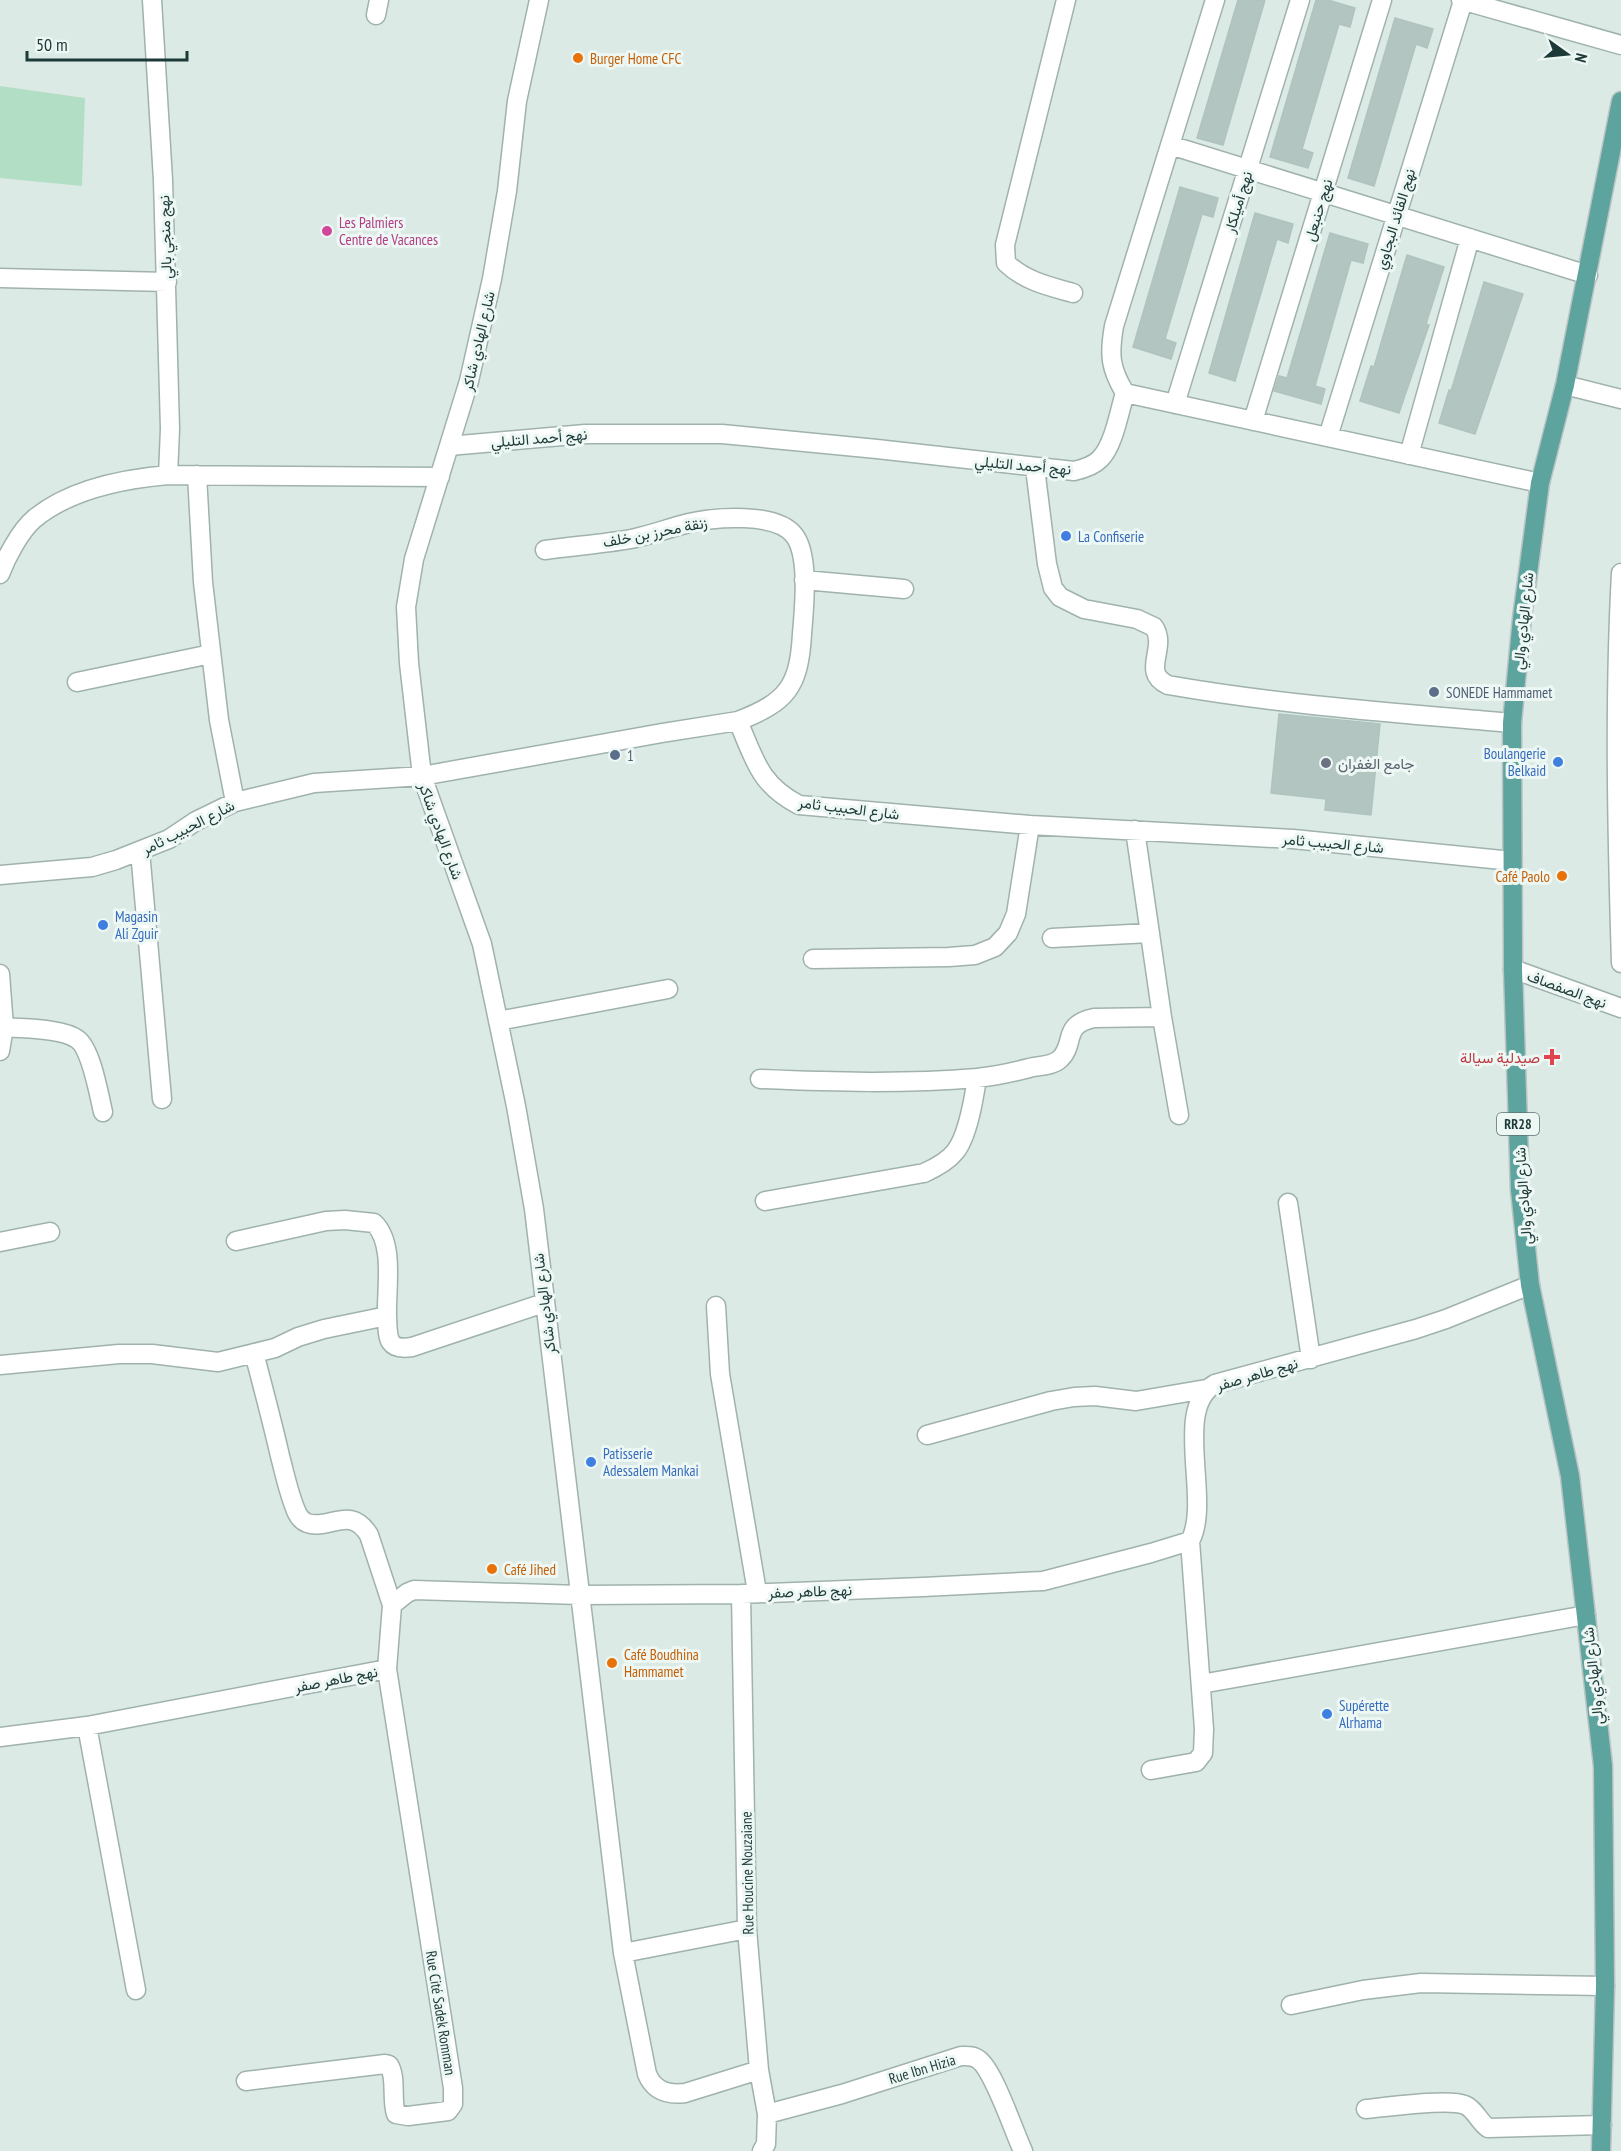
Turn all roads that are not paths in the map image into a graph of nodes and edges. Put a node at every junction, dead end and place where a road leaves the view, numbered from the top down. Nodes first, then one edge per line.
1 (152, 0) edge
2 (539, 0) edge
3 (1066, 0) edge
4 (1215, 0) edge
5 (1300, 0) edge
6 (1382, 0) edge
7 (1462, 0) edge
8 (1621, 45) edge
9 (1621, 100) edge
10 (1170, 145) junction
11 (1248, 170) junction
12 (1323, 193) junction
13 (1396, 216) junction
14 (1470, 238) junction
15 (1588, 275) junction
16 (0, 278) edge
17 (166, 282) junction
18 (1073, 293) dead end
19 (1565, 385) junction
20 (1125, 393) junction
21 (1621, 399) edge
22 (1175, 404) junction
23 (1253, 421) junction
24 (1328, 437) junction
25 (449, 446) junction
26 (1409, 454) junction
27 (1035, 468) junction
28 (168, 475) junction
29 (197, 475) junction
30 (440, 477) junction
31 (1540, 483) junction
32 (545, 550) dead end
33 (1621, 573) edge
34 (0, 574) edge
35 (804, 580) junction
36 (904, 589) dead end
37 (212, 654) junction
38 (77, 682) dead end
39 (738, 721) junction
40 (1512, 723) junction
41 (422, 777) junction
42 (235, 802) junction
43 (1029, 825) junction
44 (1135, 830) junction
45 (140, 851) junction
46 (1512, 861) junction
47 (0, 875) edge
48 (1150, 933) junction
49 (1052, 938) dead end
50 (813, 959) dead end
51 (1621, 963) edge
52 (1513, 969) junction
53 (0, 974) edge
54 (668, 989) dead end
55 (1621, 1008) edge
56 (1162, 1017) junction
57 (498, 1021) junction
58 (4, 1027) junction
59 (0, 1051) edge
60 (977, 1078) junction
61 (760, 1079) dead end
62 (162, 1099) dead end
63 (103, 1112) dead end
64 (1179, 1115) dead end
65 (765, 1202) dead end
66 (1288, 1203) dead end
67 (50, 1232) dead end
68 (0, 1242) edge
69 (236, 1242) dead end
70 (1530, 1285) junction
71 (544, 1303) junction
72 (716, 1306) dead end
73 (387, 1316) junction
74 (254, 1353) junction
75 (1311, 1359) junction
76 (0, 1365) edge
77 (1206, 1389) junction
78 (927, 1435) dead end
79 (1190, 1541) junction
80 (749, 1593) junction
81 (580, 1595) junction
82 (392, 1605) junction
83 (1587, 1615) junction
84 (387, 1669) junction
85 (1200, 1684) junction
86 (87, 1726) junction
87 (0, 1737) edge
88 (1150, 1770) dead end
89 (747, 1929) junction
90 (623, 1953) junction
91 (1605, 1986) junction
92 (136, 1990) dead end
93 (1291, 2006) dead end
94 (759, 2070) junction
95 (246, 2081) dead end
96 (1365, 2109) dead end
97 (767, 2114) junction
98 (1602, 2125) junction
99 (762, 2151) edge
100 (1023, 2151) edge
101 (1601, 2151) edge

1 - 17 street, نهج منجي بالي
2 - 25 street, شارع الهادي شاكر
3 - 18 street
4 - 10 street
5 - 11 street, نهج أميلكار
6 - 12 street, نهج حنبعل
7 - 8 street
7 - 13 street, نهج القائد البجاوي
9 - 15 main road, شارع الهادي والي / RR28
10 - 11 street
10 - 20 street
11 - 12 street
11 - 22 street, نهج أميلكار
12 - 13 street
12 - 23 street, نهج حنبعل
13 - 14 street
13 - 24 street, نهج القائد البجاوي
14 - 15 street
14 - 26 street
15 - 19 main road, شارع الهادي والي / RR28
16 - 17 street
17 - 28 street, نهج منجي بالي
19 - 21 street
19 - 31 main road, شارع الهادي والي / RR28
20 - 22 street
20 - 27 street, نهج أحمد التليلي
22 - 23 street
23 - 24 street
24 - 26 street
25 - 27 street, نهج أحمد التليلي
25 - 30 street, شارع الهادي شاكر
26 - 31 street
27 - 40 street
28 - 29 street
28 - 34 street
29 - 30 street
29 - 37 street
30 - 41 street, شارع الهادي شاكر
31 - 40 main road, شارع الهادي والي / RR28
32 - 35 street, زنقة محرز بن خلف
33 - 51 street
35 - 36 street
35 - 39 street, زنقة محرز بن خلف
37 - 38 street
37 - 42 street
39 - 41 street, شارع الحبيب ثامر
39 - 43 street, شارع الحبيب ثامر
40 - 46 main road, شارع الهادي والي / RR28
41 - 42 street, شارع الحبيب ثامر
41 - 57 street, شارع الهادي شاكر
42 - 45 street, شارع الحبيب ثامر
43 - 44 street, شارع الحبيب ثامر
43 - 50 street
44 - 46 street, شارع الحبيب ثامر
44 - 48 street
45 - 47 street, شارع الحبيب ثامر
45 - 62 street
46 - 52 main road, شارع الهادي والي / RR28
48 - 49 street
48 - 56 street
52 - 55 street, نهج الصفصاف
52 - 70 main road, شارع الهادي والي / RR28
53 - 58 street
54 - 57 street
56 - 60 street
56 - 64 street
57 - 71 street, شارع الهادي شاكر
58 - 59 street
58 - 63 street
60 - 61 street
60 - 65 street
66 - 75 street
67 - 68 street
69 - 73 street
70 - 75 street, نهج طاهر صفر
70 - 83 main road, شارع الهادي والي / RR28
71 - 73 street
71 - 81 street, شارع الهادي شاكر
72 - 80 street, Rue Houcine Nouzaiane
73 - 74 street
74 - 76 street
74 - 82 street
75 - 77 street, نهج طاهر صفر
77 - 78 street
77 - 79 street, نهج طاهر صفر
79 - 80 street, نهج طاهر صفر
79 - 85 street
80 - 81 street, نهج طاهر صفر
80 - 89 street, Rue Houcine Nouzaiane
81 - 82 street, نهج طاهر صفر
81 - 90 street, شارع الهادي شاكر
82 - 84 street, نهج طاهر صفر
83 - 85 street
83 - 91 main road, شارع الهادي والي / RR28
84 - 86 street, نهج طاهر صفر
84 - 95 street, Rue Cité Sadek Romman
85 - 88 street
86 - 87 street, نهج طاهر صفر
86 - 92 street
89 - 90 street
89 - 94 street, Rue Houcine Nouzaiane
90 - 94 street, شارع الهادي شاكر
91 - 93 street
91 - 98 main road, شارع الهادي والي / RR28
94 - 97 street, Rue Houcine Nouzaiane
96 - 98 street
97 - 99 street, Rue Houcine Nouzaiane
97 - 100 street, Rue Ibn Hizia
98 - 101 main road, شارع الهادي والي / RR28

